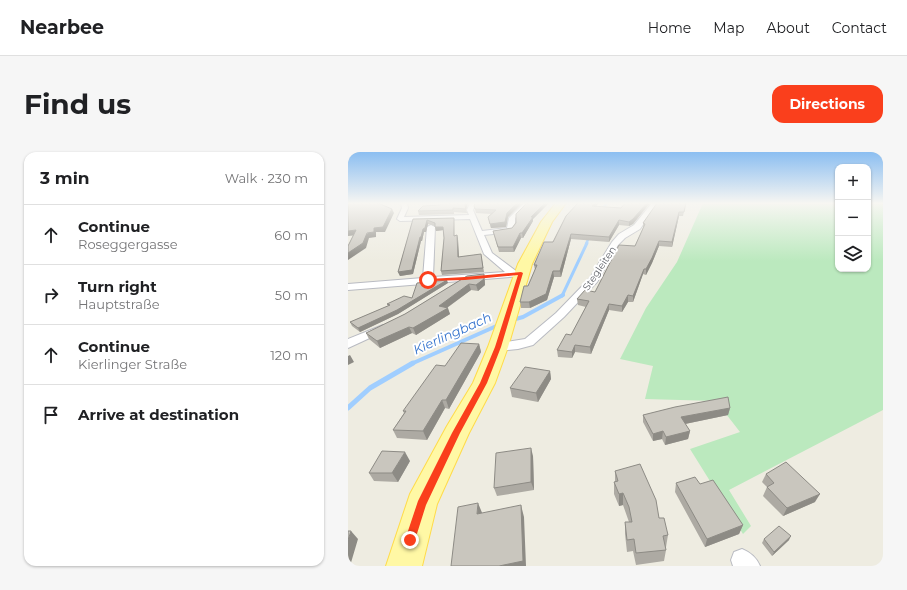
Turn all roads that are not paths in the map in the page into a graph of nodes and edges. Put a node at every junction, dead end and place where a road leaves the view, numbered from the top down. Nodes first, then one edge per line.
1 (476, 222) edge
2 (512, 222) edge
3 (548, 222) edge
4 (641, 222) edge
5 (431, 227) edge
6 (481, 233) junction
7 (517, 273) junction
8 (465, 279) junction
9 (428, 280) junction
10 (348, 287) edge
11 (448, 289) edge
12 (391, 323) edge
13 (503, 331) junction
14 (348, 344) edge
15 (404, 566) edge

1 - 6 street
2 - 6 street
3 - 7 main road
4 - 13 street, Stegleiten
5 - 9 street
6 - 7 street
7 - 8 street
7 - 13 main road
8 - 9 street
8 - 11 street
9 - 10 street
12 - 14 street
13 - 15 main road

